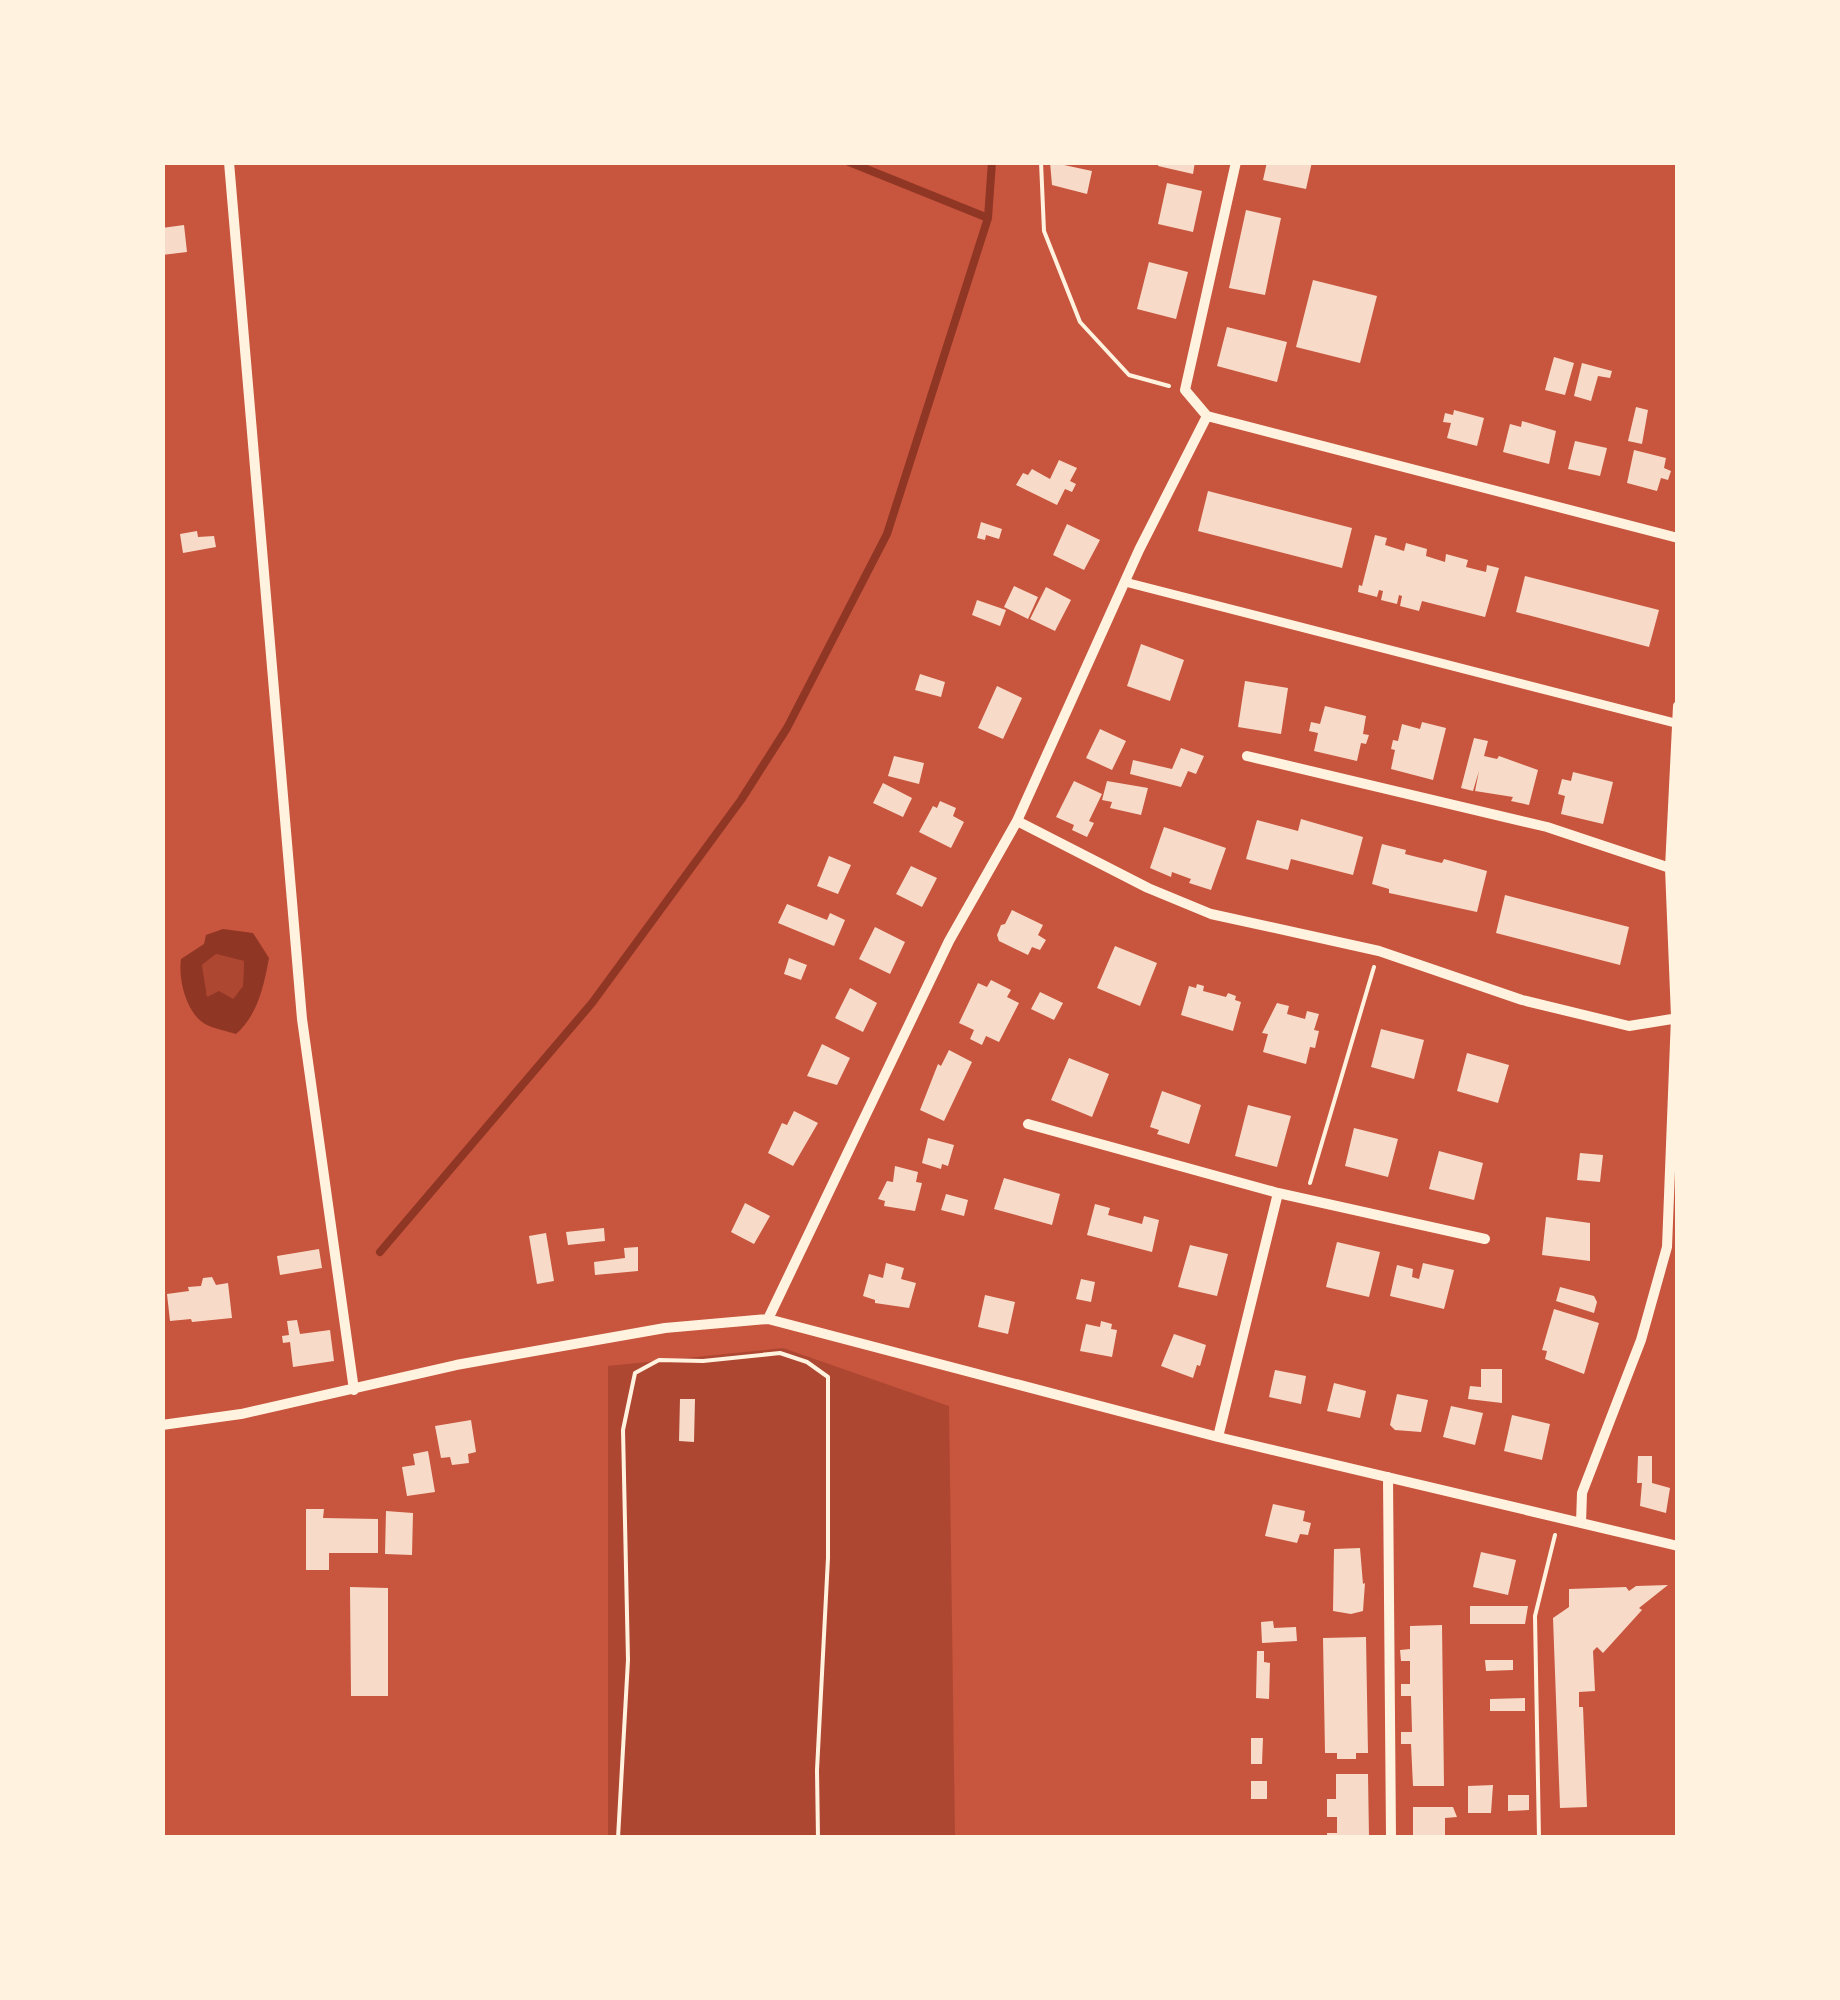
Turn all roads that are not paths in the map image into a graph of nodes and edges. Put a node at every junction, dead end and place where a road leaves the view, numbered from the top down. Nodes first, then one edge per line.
1 (229, 162) edge
2 (1236, 162) edge
3 (1206, 416) junction
4 (1678, 538) edge
5 (1125, 582) junction
6 (1678, 706) edge
7 (1675, 724) junction
8 (1247, 756) dead end
9 (1017, 821) junction
10 (1670, 868) junction
11 (1677, 1017) edge
12 (1028, 1124) dead end
13 (1278, 1193) junction
14 (1485, 1239) dead end
15 (768, 1320) junction
16 (354, 1390) junction
17 (162, 1425) edge
18 (1218, 1438) junction
19 (1388, 1478) junction
20 (1580, 1523) junction
21 (1678, 1546) edge
22 (1391, 1838) edge

1 - 16 street
2 - 3 street
3 - 4 street
3 - 5 street
5 - 7 street
5 - 9 street
6 - 7 street
7 - 10 street
8 - 10 street
9 - 11 street
9 - 15 street
10 - 11 street
11 - 20 street
12 - 13 street
13 - 14 street
13 - 18 street
15 - 16 street
15 - 18 street
16 - 17 street
18 - 19 street
19 - 20 street
19 - 22 street
20 - 21 street

